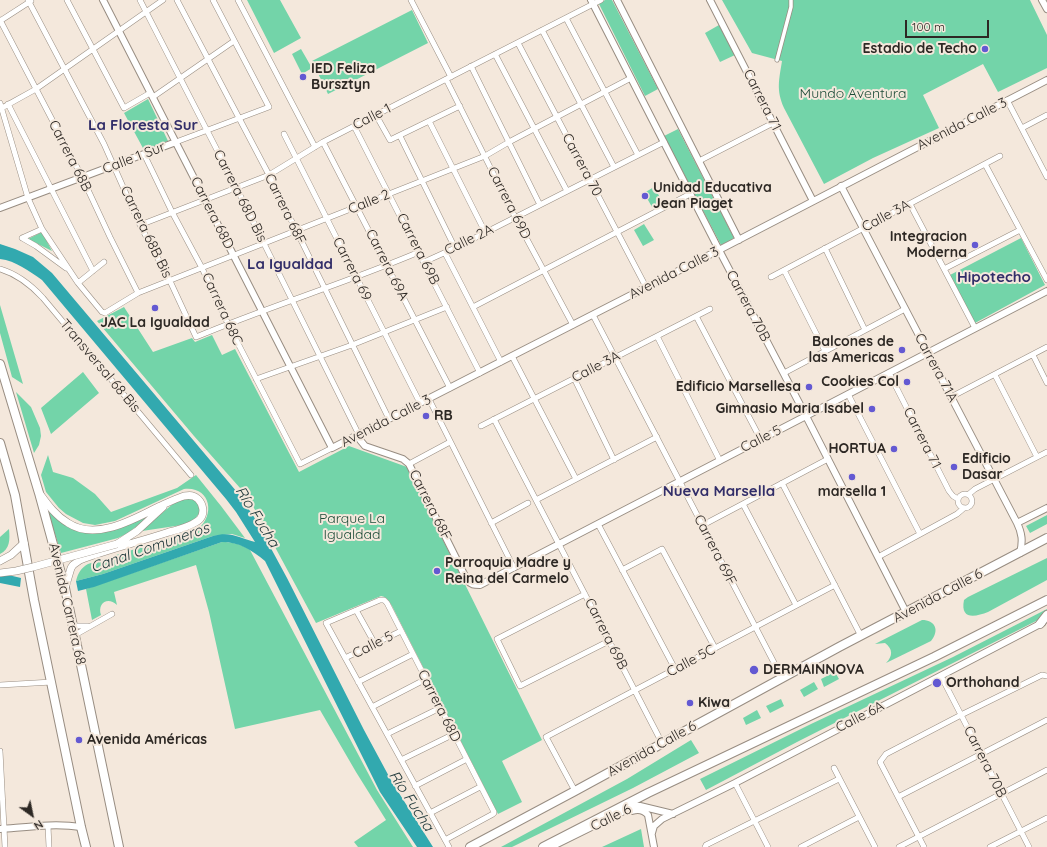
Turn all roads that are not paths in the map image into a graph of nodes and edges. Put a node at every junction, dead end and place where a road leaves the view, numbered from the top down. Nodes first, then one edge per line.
1 (67, 0) edge
2 (103, 0) edge
3 (140, 0) edge
4 (163, 0) edge
5 (177, 0) edge
6 (213, 0) edge
7 (238, 0) edge
8 (411, 0) edge
9 (601, 0) edge
10 (617, 0) edge
11 (710, 0) edge
12 (791, 0) edge
13 (1042, 0) edge
14 (29, 1) edge
15 (592, 2) edge
16 (1047, 9) edge
17 (146, 12) junction
18 (566, 18) junction
19 (0, 21) edge
20 (542, 30) junction
21 (119, 31) junction
22 (234, 40) junction
23 (518, 42) junction
24 (92, 49) junction
25 (495, 54) junction
26 (208, 59) junction
27 (777, 60) dead end
28 (471, 66) junction
29 (64, 69) junction
30 (180, 78) junction
31 (448, 78) junction
32 (632, 78) junction
33 (1047, 80) edge
34 (36, 89) junction
35 (605, 92) junction
36 (152, 95) junction
37 (1008, 100) junction
38 (8, 104) junction
39 (581, 105) junction
40 (460, 106) junction
41 (0, 107) edge
42 (376, 115) junction
43 (1047, 115) edge
44 (557, 117) junction
45 (239, 118) junction
46 (429, 121) junction
47 (774, 123) junction
48 (354, 126) junction
49 (1022, 128) junction
50 (534, 129) junction
51 (207, 130) junction
52 (284, 134) dead end
53 (400, 136) junction
54 (176, 142) junction
55 (323, 142) junction
56 (509, 142) junction
57 (664, 142) junction
58 (315, 147) junction
59 (144, 154) junction
60 (638, 155) junction
61 (484, 156) junction
62 (1000, 156) dead end
63 (296, 158) junction
64 (699, 161) junction
65 (985, 164) junction
66 (113, 166) junction
67 (614, 167) junction
68 (453, 168) junction
69 (269, 175) junction
70 (82, 177) junction
71 (1047, 177) edge
72 (590, 180) junction
73 (422, 181) junction
74 (841, 186) junction
75 (236, 187) junction
76 (51, 189) junction
77 (567, 191) junction
78 (389, 194) junction
79 (690, 194) junction
80 (28, 198) junction
81 (205, 200) junction
82 (813, 201) junction
83 (540, 204) junction
84 (910, 204) junction
85 (357, 206) junction
86 (0, 208) edge
87 (172, 212) junction
88 (515, 217) junction
89 (327, 219) junction
90 (140, 225) junction
91 (863, 228) junction
92 (42, 229) junction
93 (1020, 230) junction
94 (296, 231) junction
95 (485, 232) junction
96 (617, 232) junction
97 (739, 240) junction
98 (264, 244) junction
99 (455, 248) junction
100 (825, 248) junction
101 (719, 250) junction
102 (419, 252) junction
103 (445, 253) junction
104 (234, 256) junction
105 (104, 262) dead end
106 (424, 262) junction
107 (387, 266) junction
108 (0, 268) edge
109 (202, 268) junction
110 (69, 269) junction
111 (944, 269) junction
112 (93, 270) junction
113 (544, 270) junction
114 (784, 270) junction
115 (356, 277) junction
116 (771, 277) dead end
117 (1047, 280) edge
118 (170, 281) junction
119 (78, 283) junction
120 (646, 287) junction
121 (325, 288) junction
122 (1047, 291) edge
123 (138, 293) junction
124 (292, 300) junction
125 (447, 307) junction
126 (473, 307) junction
127 (710, 309) dead end
128 (905, 309) junction
129 (262, 311) junction
130 (593, 314) junction
131 (696, 316) junction
132 (415, 320) junction
133 (228, 324) junction
134 (573, 325) junction
135 (975, 328) junction
136 (865, 330) junction
137 (384, 332) junction
138 (657, 336) junction
139 (352, 344) junction
140 (1047, 347) edge
141 (825, 351) junction
142 (928, 353) junction
143 (1033, 355) junction
144 (320, 356) junction
145 (512, 356) junction
146 (615, 357) junction
147 (501, 362) junction
148 (0, 364) edge
149 (290, 366) junction
150 (480, 372) junction
151 (784, 373) junction
152 (889, 373) junction
153 (994, 375) junction
154 (574, 378) junction
155 (256, 379) junction
156 (1047, 383) edge
157 (450, 388) junction
158 (848, 394) junction
159 (951, 397) junction
160 (429, 399) junction
161 (534, 399) junction
162 (420, 403) junction
163 (806, 416) junction
164 (494, 419) junction
165 (389, 420) junction
166 (481, 426) dead end
167 (359, 435) junction
168 (657, 438) junction
169 (761, 440) junction
170 (450, 442) junction
171 (0, 443) edge
172 (332, 448) junction
173 (1047, 452) edge
174 (1037, 457) junction
175 (828, 459) junction
176 (614, 460) junction
177 (720, 461) junction
178 (300, 464) joint
179 (409, 464) junction
180 (191, 475) dead end
181 (576, 479) junction
182 (994, 479) junction
183 (680, 482) junction
184 (782, 483) junction
185 (39, 492) junction
186 (969, 494) junction
187 (958, 499) junction
188 (173, 500) junction
189 (536, 500) junction
190 (528, 503) dead end
191 (743, 504) junction
192 (964, 508) junction
193 (1047, 508) edge
194 (491, 523) junction
195 (1017, 523) junction
196 (598, 524) junction
197 (703, 525) junction
198 (183, 527) junction
199 (920, 534) junction
200 (1047, 538) edge
201 (24, 543) junction
202 (117, 544) junction
203 (559, 544) junction
204 (1020, 553) junction
205 (878, 557) junction
206 (0, 561) edge
207 (514, 568) junction
208 (622, 570) junction
209 (0, 573) edge
210 (475, 585) joint
211 (835, 585) junction
212 (65, 588) junction
213 (585, 594) junction
214 (1047, 600) edge
215 (796, 605) junction
216 (356, 610) junction
217 (906, 612) junction
218 (112, 614) dead end
219 (1047, 615) edge
220 (1044, 622) edge
221 (73, 626) junction
222 (89, 626) junction
223 (756, 627) junction
224 (401, 631) junction
225 (75, 634) junction
226 (861, 636) junction
227 (609, 641) junction
228 (375, 644) junction
229 (715, 648) junction
230 (413, 654) junction
231 (345, 658) junction
232 (674, 669) junction
233 (941, 676) junction
234 (1047, 676) edge
235 (782, 678) junction
236 (426, 679) junction
237 (52, 682) junction
238 (358, 682) junction
239 (0, 685) edge
240 (635, 690) junction
241 (372, 707) junction
242 (440, 708) junction
243 (961, 715) junction
244 (1047, 720) edge
245 (387, 734) junction
246 (454, 734) junction
247 (662, 743) junction
248 (0, 751) edge
249 (981, 754) junction
250 (467, 759) junction
251 (401, 760) junction
252 (834, 768) dead end
253 (1047, 770) edge
254 (839, 779) junction
255 (735, 783) junction
256 (415, 786) junction
257 (480, 787) junction
258 (575, 791) junction
259 (648, 793) junction
260 (1001, 794) junction
261 (898, 797) junction
262 (634, 806) junction
263 (430, 813) junction
264 (673, 814) junction
265 (860, 817) junction
266 (1047, 818) edge
267 (755, 821) junction
268 (48, 826) junction
269 (81, 827) junction
270 (2, 829) edge
271 (1021, 832) junction
272 (652, 833) junction
273 (919, 837) junction
274 (445, 840) junction
275 (5, 847) edge
276 (49, 847) edge
277 (86, 847) edge
278 (119, 847) edge
279 (449, 847) edge
280 (470, 847) edge
281 (543, 847) edge
282 (551, 847) edge
283 (560, 847) edge
284 (654, 847) edge
285 (705, 847) edge
286 (768, 847) edge
287 (801, 847) edge
288 (875, 847) edge
289 (899, 847) edge
290 (924, 847) edge
291 (990, 847) edge
292 (1029, 847) edge

1 - 24 street
2 - 21 street, Carrera 68D
3 - 17 street, Carrera 68D Bis
4 - 17 street
5 - 26 street, Carrera 68F
6 - 22 street
7 - 58 street
8 - 31 street, Carrera 69D
9 - 15 street, Calle 1
10 - 64 street
11 - 47 street, Carrera 71
12 - 27 street
13 - 16 street
14 - 19 street
14 - 29 street, Carrera 68B Bis
15 - 18 street, Calle 1
15 - 32 street, Carrera 70B
17 - 21 street
17 - 30 street, Carrera 68D Bis
18 - 20 street, Calle 1
18 - 35 street
19 - 34 street, Carrera 68B
20 - 23 street, Calle 1
20 - 39 street
21 - 24 street
21 - 36 street, Carrera 68D
22 - 26 street
22 - 45 street, Calle 1 Sur
23 - 25 street, Calle 1
23 - 44 street, Carrera 70
24 - 29 street
24 - 36 street
25 - 28 street, Calle 1
25 - 50 street
26 - 30 street
26 - 45 street, Carrera 68F
28 - 31 street, Calle 1
28 - 56 street
29 - 34 street
29 - 66 street, Carrera 68B Bis
30 - 36 street
30 - 51 street, Carrera 68D Bis
31 - 40 street, Carrera 69D
31 - 42 street, Calle 1
32 - 35 street, Calle 2
32 - 57 street, Carrera 70B
33 - 37 street, Avenida Calle 3
34 - 38 street
34 - 70 street, Carrera 68B
35 - 39 street, Calle 2
35 - 60 street
36 - 54 street, Carrera 68D
37 - 49 street
37 - 74 street, Avenida Calle 3
38 - 41 street
38 - 76 street
39 - 44 street, Calle 2
39 - 67 street
40 - 46 street
40 - 61 street, Carrera 69D
41 - 80 street
42 - 48 street, Calle 1
42 - 53 street
43 - 49 street
44 - 50 street, Calle 2
44 - 72 street, Carrera 70
45 - 51 street, Calle 1 Sur
45 - 69 street, Carrera 68F
46 - 53 street
46 - 68 street
47 - 64 street
47 - 82 street, Carrera 71
48 - 55 street, Calle 1
48 - 78 street, Carrera 69B
49 - 71 street
50 - 56 street, Calle 2
50 - 77 street
51 - 54 street, Calle 1 Sur
51 - 75 street, Carrera 68D Bis
52 - 63 street, Carrera 69
53 - 73 street
54 - 59 street, Calle 1 Sur
54 - 81 street, Carrera 68D
55 - 58 street, Calle 1
55 - 85 street, Carrera 69A
56 - 61 street, Calle 2
56 - 83 street
57 - 60 street, Calle 2A
57 - 79 street, Carrera 70B
58 - 63 street, Calle 1
59 - 66 street, Calle 1 Sur
59 - 87 street, Carrera 68C
60 - 67 street, Calle 2A
61 - 68 street, Calle 2
61 - 88 street, Carrera 69D
62 - 65 street, Calle 3A
63 - 69 street, Calle 1
63 - 89 street, Carrera 69
64 - 97 street
65 - 84 street, Calle 3A
65 - 93 street
66 - 70 street, Calle 1 Sur
66 - 90 street, Carrera 68B Bis
67 - 72 street, Calle 2A
68 - 73 street, Calle 2
68 - 95 street
69 - 75 street, Calle 1
69 - 94 street, Carrera 68F
70 - 76 street, Calle 1 Sur
70 - 123 street, Carrera 68B
72 - 77 street, Calle 2A
72 - 96 street, Carrera 70
73 - 78 street, Calle 2
73 - 99 street
74 - 82 street, Avenida Calle 3
74 - 91 street, Carrera 71A
75 - 81 street, Calle 1
75 - 98 street, Carrera 68D Bis
76 - 80 street, Calle 1 Sur
76 - 112 street
77 - 83 street, Calle 2A
78 - 85 street, Calle 2
78 - 102 street, Carrera 69B
79 - 96 street
79 - 101 street, Carrera 70B
80 - 86 street, Calle 1 Sur
80 - 92 street
81 - 87 street, Calle 1
81 - 104 street, Carrera 68D
82 - 97 street, Avenida Calle 3
83 - 88 street, Calle 2A
84 - 91 street, Calle 3A
84 - 111 street
85 - 89 street, Calle 2
85 - 107 street, Carrera 69A
87 - 90 street, Calle 1
87 - 109 street, Carrera 68C
88 - 95 street, Calle 2A
88 - 113 street, Carrera 69D
89 - 94 street, Calle 2
89 - 115 street, Carrera 69
90 - 118 street, Carrera 68B Bis
91 - 100 street, Calle 3A
91 - 128 street, Carrera 71A
92 - 110 street
92 - 110 street
93 - 111 street
93 - 117 street
94 - 98 street, Calle 2
94 - 121 street, Carrera 68F
95 - 99 street, Calle 2A
96 - 113 street
96 - 120 street, Carrera 70
97 - 101 street, Avenida Calle 3
98 - 104 street, Calle 2
98 - 124 street, Carrera 68D Bis
99 - 103 street, Calle 2A
100 - 114 street, Calle 3A
100 - 136 street
101 - 120 street, Avenida Calle 3
101 - 151 street, Carrera 70B
102 - 106 street, Carrera 69B
102 - 107 street
103 - 106 street, Calle 2A
103 - 126 street
104 - 109 street, Calle 2
104 - 129 street, Carrera 68D
105 - 112 street
106 - 125 street, Carrera 69B
107 - 115 street
107 - 132 street, Carrera 69A
108 - 180 street, Transversal 68 Bis
109 - 118 street, Calle 2
109 - 133 street, Carrera 68C
110 - 119 street
111 - 135 street
112 - 119 street
113 - 126 street
113 - 134 street, Carrera 69D
114 - 116 street, Calle 3A
114 - 141 street
115 - 121 street
115 - 137 street, Carrera 69
118 - 123 street, Calle 2
118 - 133 street, Carrera 68B Bis
119 - 123 street, Calle 2
120 - 130 street, Avenida Calle 3
121 - 124 street
121 - 139 street, Carrera 68F
122 - 135 street, Calle 5
124 - 129 street
124 - 144 street, Carrera 68D Bis
125 - 132 street
125 - 150 street, Carrera 69B
126 - 147 street
127 - 131 street, Calle 3A
128 - 136 street
128 - 142 street, Carrera 71A
129 - 133 street
129 - 149 street, Carrera 68D
130 - 134 street, Avenida Calle 3
130 - 146 street, Carrera 69F
131 - 138 street, Calle 3A
131 - 169 street
132 - 137 street
132 - 157 street, Carrera 69A
133 - 155 street, Carrera 68C
134 - 145 street, Avenida Calle 3
135 - 142 street, Calle 5
136 - 141 street
137 - 139 street
137 - 162 street, Carrera 69
138 - 146 street, Calle 3A
138 - 177 street
139 - 144 street
139 - 165 street, Carrera 68F
140 - 143 street
141 - 151 street
142 - 152 street, Calle 5
142 - 159 street, Carrera 71A
143 - 153 street
143 - 156 street
144 - 149 street
144 - 167 street, Carrera 68D Bis
145 - 147 street, Avenida Calle 3
145 - 161 street
146 - 154 street, Calle 3A
146 - 168 street, Carrera 69F
147 - 150 street, Avenida Calle 3
148 - 185 main road, Avenida Carrera 68
149 - 155 street
149 - 172 street, Carrera 68D
150 - 157 street, Avenida Calle 3
151 - 163 street, Carrera 70B
152 - 158 street, Calle 5
152 - 187 street, Carrera 71
153 - 159 street
153 - 174 street
154 - 161 street, Calle 3A
154 - 176 street
155 - 178 street, Carrera 68C
157 - 160 street, Avenida Calle 3
158 - 163 street, Calle 5
158 - 199 street
159 - 182 street, Carrera 71A
160 - 162 street, Avenida Calle 3
160 - 170 street
161 - 164 street, Calle 3A
161 - 181 street
162 - 165 street, Avenida Calle 3
163 - 169 street, Calle 5
163 - 175 street, Carrera 70B
164 - 166 street, Calle 3A
164 - 189 street, Carrera 69B
165 - 167 street, Avenida Calle 3
167 - 172 street, Avenida Calle 3
167 - 179 street
168 - 176 street
168 - 183 street, Carrera 69F
169 - 177 street, Calle 5
170 - 179 street
170 - 194 street
171 - 201 main road, Avenida Carrera 68
172 - 178 street, Avenida Calle 3
173 - 174 street
174 - 182 street
175 - 184 street
175 - 205 street, Carrera 70B
176 - 181 street
177 - 183 street, Calle 5
179 - 210 street, Carrera 68F
181 - 189 street
182 - 186 street
182 - 195 street, Carrera 71A
183 - 196 street, Calle 5
183 - 197 street, Carrera 69F
184 - 191 street
184 - 211 street
185 - 188 main road
185 - 212 main road, Avenida Carrera 68
186 - 187 street
186 - 192 street
187 - 192 street
188 - 198 main road
188 - 202 main road
189 - 203 street, Carrera 69B
190 - 194 street
191 - 197 street
191 - 215 street
192 - 199 street
193 - 195 street
194 - 207 street
195 - 204 street, Carrera 71A
196 - 203 street, Calle 5
196 - 208 street
197 - 223 street, Carrera 69F
198 - 202 main road
198 - 212 main road
199 - 205 street
200 - 204 main road, Avenida Calle 6
201 - 206 main road
201 - 237 main road, Avenida Carrera 68
202 - 209 main road, bridge
203 - 207 street, Calle 5
203 - 213 street, Carrera 69B
204 - 217 main road, Avenida Calle 6
205 - 217 street, Carrera 70B
207 - 210 street, Calle 5
208 - 229 street
208 - 232 street
211 - 215 street, Calle 5C
211 - 226 street
212 - 221 main road, Avenida Carrera 68
213 - 227 street, Carrera 69B
213 - 227 street
214 - 259 main road
215 - 223 street, Calle 5C
216 - 224 street, Carrera 68D
216 - 228 street
216 - 231 street
217 - 226 main road, Avenida Calle 6
218 - 222 street
219 - 220 main road
220 - 233 street, Calle 6A
221 - 222 street
221 - 225 main road, Avenida Carrera 68
222 - 225 street
223 - 229 street, Calle 5C
223 - 235 street, Carrera 69F
224 - 228 street, Calle 5
224 - 230 street, Carrera 68D
225 - 278 main road, Avenida Carrera 68
226 - 235 main road, Avenida Calle 6
227 - 240 street, Carrera 69B
228 - 231 street, Calle 5
229 - 232 street, Calle 5C
230 - 236 street, Carrera 68D
230 - 238 street
231 - 238 street
232 - 240 street, Calle 5C
233 - 243 street, Carrera 70B
233 - 255 street, Calle 6A
234 - 243 street
235 - 247 main road, Avenida Calle 6
236 - 241 street
236 - 242 street, Carrera 68D
237 - 239 street
237 - 269 main road, Avenida Carrera 68
238 - 241 street
240 - 247 street, Carrera 69B
240 - 258 street, Calle 5C
241 - 245 street
242 - 245 street
242 - 246 street, Carrera 68D
243 - 249 street, Carrera 70B
243 - 261 street
244 - 249 street
245 - 251 street
246 - 250 street, Carrera 68D
246 - 251 street
247 - 258 main road, Avenida Calle 6
248 - 270 street
249 - 260 street, Carrera 70B
249 - 261 street
250 - 256 street
250 - 257 street, Carrera 68D
251 - 256 street
252 - 254 street
253 - 260 street
254 - 265 street
254 - 267 street
255 - 264 street, Calle 6A
255 - 267 street
256 - 263 street
257 - 263 street
257 - 274 street, Carrera 68D
258 - 280 main road, Avenida Calle 6
259 - 262 main road
259 - 281 main road
260 - 271 street, Carrera 70B
260 - 273 street
261 - 273 street
262 - 264 street, Calle 6
262 - 282 street, Calle 6
263 - 274 street
264 - 272 street
265 - 287 street
265 - 288 street
266 - 271 street
267 - 285 street
267 - 286 street
268 - 269 street
268 - 270 street
268 - 276 street
269 - 277 main road, Avenida Carrera 68
270 - 275 street
271 - 291 street
271 - 292 street, Carrera 70B
272 - 283 street, Calle 6
272 - 284 street
273 - 289 street
273 - 290 street
274 - 279 street

